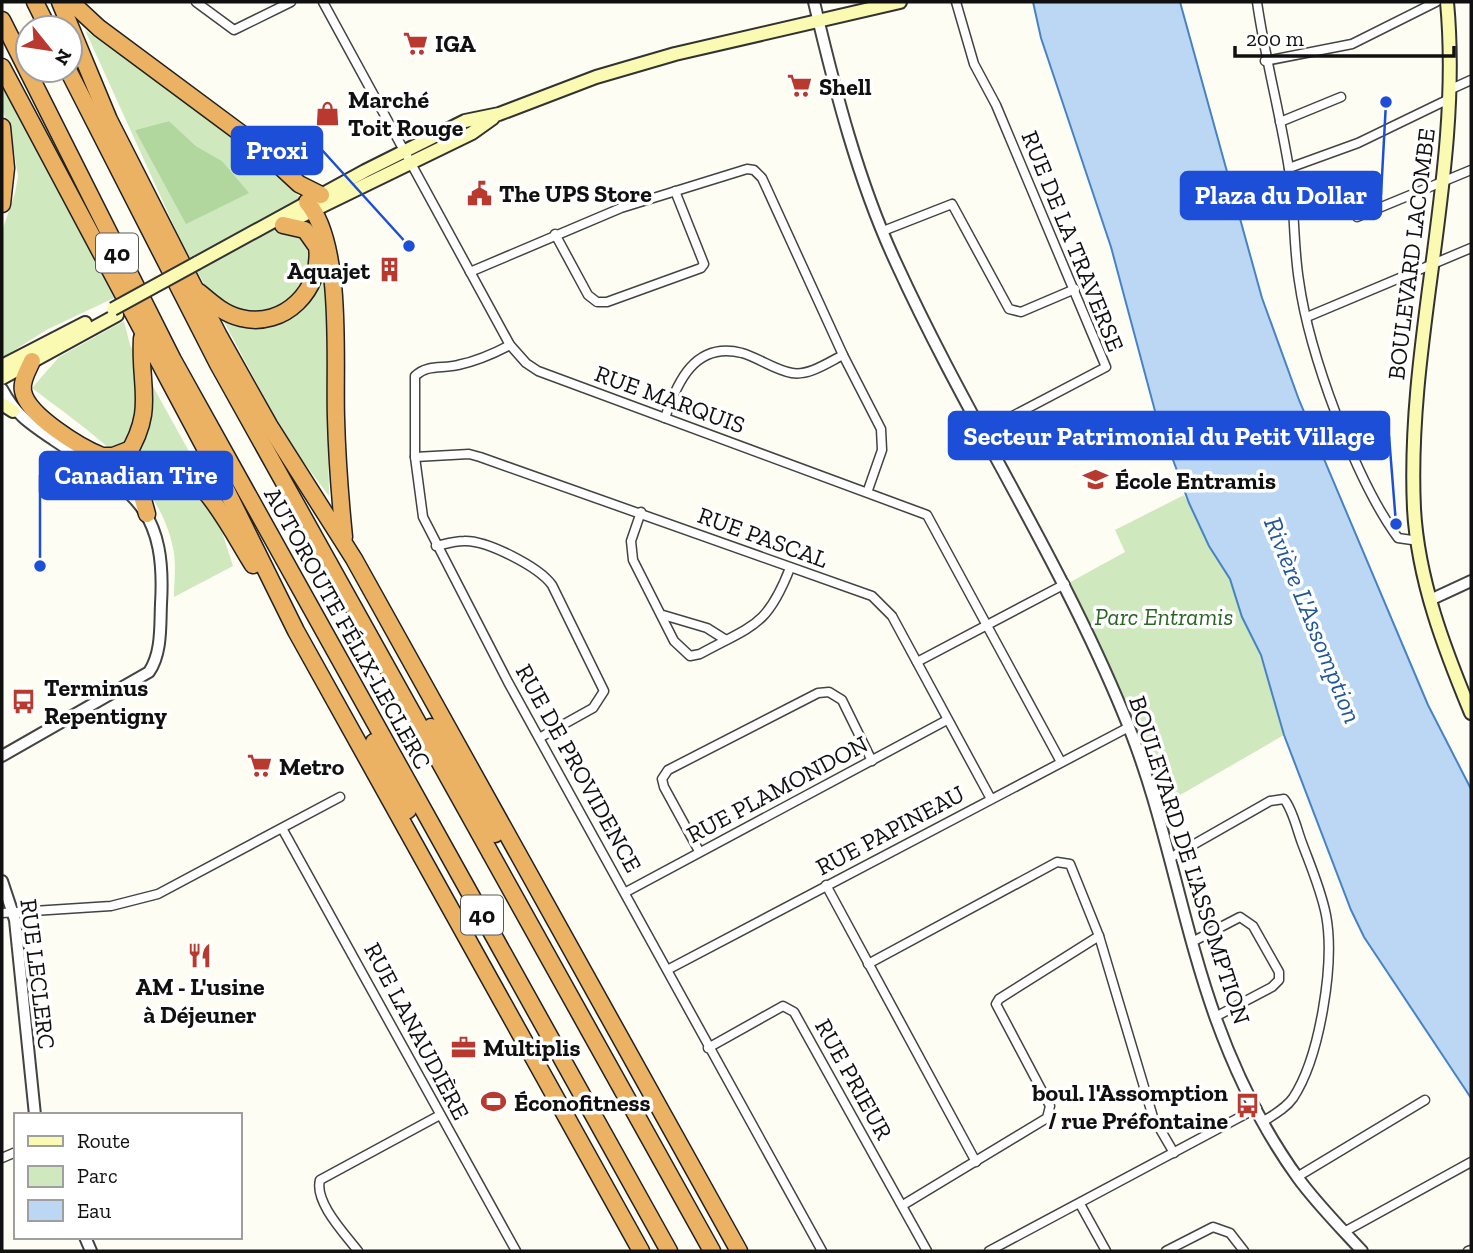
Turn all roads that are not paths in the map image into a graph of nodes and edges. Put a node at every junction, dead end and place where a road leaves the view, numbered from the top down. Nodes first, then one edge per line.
1 (61, 2) edge
2 (71, 2) edge
3 (196, 2) edge
4 (291, 2) edge
5 (323, 2) edge
6 (814, 2) edge
7 (900, 2) edge
8 (956, 2) edge
9 (1257, 2) edge
10 (1436, 2) edge
11 (1447, 2) edge
12 (2, 20) edge
13 (818, 20) junction
14 (1265, 61) junction
15 (2, 67) edge
16 (1471, 80) edge
17 (75, 84) edge
18 (1449, 95) junction
19 (1341, 97) dead end
20 (1280, 122) junction
21 (2, 127) edge
22 (409, 157) junction
23 (1289, 168) junction
24 (1471, 170) edge
25 (1442, 183) junction
26 (675, 191) junction
27 (314, 202) junction
28 (2, 204) edge
29 (1357, 216) dead end
30 (283, 225) junction
31 (883, 231) junction
32 (555, 234) junction
33 (1471, 248) edge
34 (199, 266) junction
35 (1430, 267) junction
36 (470, 272) junction
37 (192, 286) junction
38 (1075, 289) junction
39 (115, 312) junction
40 (1307, 317) junction
41 (142, 335) junction
42 (510, 345) junction
43 (843, 355) junction
44 (32, 360) junction
45 (2, 366) edge
46 (2, 378) edge
47 (2, 389) edge
48 (8, 408) edge
49 (665, 418) junction
50 (982, 432) junction
51 (131, 449) junction
52 (415, 457) junction
53 (148, 464) junction
54 (113, 478) junction
55 (868, 490) junction
56 (641, 512) junction
57 (147, 514) junction
58 (1419, 541) junction
59 (344, 542) junction
60 (436, 546) junction
61 (790, 568) junction
62 (295, 579) junction
63 (1471, 581) edge
64 (1065, 584) junction
65 (1430, 600) junction
66 (663, 615) junction
67 (988, 625) junction
68 (366, 630) junction
69 (296, 631) junction
70 (726, 640) junction
71 (917, 662) junction
72 (1471, 713) edge
73 (947, 720) junction
74 (1129, 727) junction
75 (541, 737) junction
76 (2, 756) edge
77 (872, 761) junction
78 (1061, 762) junction
79 (340, 797) dead end
80 (991, 799) junction
81 (283, 830) junction
82 (699, 852) junction
83 (1170, 858) junction
84 (2, 881) edge
85 (826, 885) junction
86 (626, 892) junction
87 (14, 912) junction
88 (2, 913) edge
89 (1099, 936) junction
90 (1192, 942) junction
91 (481, 963) junction
92 (868, 964) junction
93 (582, 968) junction
94 (669, 969) junction
95 (1215, 1017) junction
96 (708, 1048) junction
97 (1425, 1101) dead end
98 (1257, 1108) junction
99 (35, 1113) edge
100 (440, 1115) junction
101 (1264, 1121) junction
102 (1174, 1153) junction
103 (976, 1162) junction
104 (1471, 1162) edge
105 (1297, 1177) junction
106 (1080, 1204) junction
107 (903, 1205) junction
108 (1344, 1232) junction
109 (358, 1251) edge
110 (516, 1251) edge
111 (640, 1251) edge
112 (668, 1251) edge
113 (712, 1251) edge
114 (740, 1251) edge
115 (822, 1251) edge
116 (927, 1251) edge
117 (989, 1251) edge
118 (1105, 1251) edge
119 (1166, 1251) edge
120 (1244, 1251) edge
121 (1362, 1251) edge

1 - 37 highway
2 - 27 highway
3 - 4 street
5 - 22 street, RUE MARQUIS
6 - 13 street, BOULEVARD DE L'ASSOMPTION
7 - 13 main road
8 - 38 street, RUE DE LA TRAVERSE
9 - 14 street
10 - 14 street
11 - 18 main road, BOULEVARD LACOMBE
12 - 62 highway, AUTOROUTE FÉLIX-LECLERC / 40
13 - 22 main road
13 - 31 street, BOULEVARD DE L'ASSOMPTION
14 - 20 street
15 - 41 highway
16 - 18 street
17 - 68 highway, AUTOROUTE FÉLIX-LECLERC / 40
18 - 23 street
18 - 25 main road, BOULEVARD LACOMBE
19 - 20 street
20 - 23 street
21 - 28 highway
22 - 27 main road
22 - 36 street, RUE MARQUIS
23 - 40 street
24 - 25 street
25 - 29 street
25 - 35 main road, BOULEVARD LACOMBE
26 - 32 street
26 - 32 street
26 - 43 street
27 - 30 main road
27 - 34 main road
27 - 59 highway
30 - 34 main road
30 - 37 highway
31 - 38 street
31 - 50 street, BOULEVARD DE L'ASSOMPTION
32 - 36 street
33 - 35 street
34 - 39 main road
35 - 40 street
35 - 58 main road, BOULEVARD LACOMBE
36 - 42 street, RUE MARQUIS
37 - 59 highway
38 - 50 street, RUE DE LA TRAVERSE
39 - 44 main road
39 - 45 main road
40 - 58 street
41 - 51 highway
41 - 69 highway
42 - 49 street, RUE MARQUIS
42 - 52 street, RUE DE PROVIDENCE
43 - 49 street
43 - 55 street
44 - 46 main road
44 - 51 highway
47 - 48 street
48 - 54 street
49 - 55 street, RUE MARQUIS
50 - 64 street, BOULEVARD DE L'ASSOMPTION
51 - 54 highway
52 - 56 street, RUE PASCAL
52 - 60 street, RUE DE PROVIDENCE
53 - 54 highway
53 - 57 highway
53 - 69 highway
54 - 57 street
55 - 67 street, RUE MARQUIS
56 - 61 street, RUE PASCAL
56 - 66 street
57 - 76 street
58 - 65 main road, BOULEVARD LACOMBE
59 - 93 highway
60 - 75 street, RUE DE PROVIDENCE
60 - 75 street
61 - 70 street
61 - 71 street, RUE PASCAL
62 - 91 highway
62 - 112 highway, AUTOROUTE FÉLIX-LECLERC / 40
63 - 65 street
64 - 67 street
64 - 74 street, BOULEVARD DE L'ASSOMPTION
65 - 72 main road, BOULEVARD LACOMBE
66 - 70 street
66 - 70 street
67 - 71 street
67 - 78 street, RUE MARQUIS
68 - 93 highway
68 - 113 highway, AUTOROUTE FÉLIX-LECLERC / 40
69 - 91 highway
71 - 73 street, RUE PASCAL
73 - 77 street, RUE PLAMONDON
73 - 80 street, RUE PASCAL
74 - 78 street, RUE PAPINEAU
74 - 83 street, BOULEVARD DE L'ASSOMPTION
75 - 86 street, RUE DE PROVIDENCE
77 - 82 street, RUE PLAMONDON
77 - 82 street
78 - 80 street, RUE PAPINEAU
79 - 81 street
80 - 85 street, RUE PAPINEAU
81 - 87 street
81 - 100 street, RUE LANAUDIÈRE
82 - 86 street, RUE PLAMONDON
83 - 90 street, BOULEVARD DE L'ASSOMPTION
83 - 101 street
84 - 87 street, RUE LECLERC
85 - 92 street
85 - 94 street, RUE PAPINEAU
86 - 94 street, RUE DE PROVIDENCE
87 - 88 street
87 - 99 street, RUE LECLERC
89 - 92 street
89 - 102 street
89 - 103 street
90 - 95 street, BOULEVARD DE L'ASSOMPTION
90 - 95 street
91 - 111 highway
92 - 103 street
93 - 114 highway
94 - 96 street, RUE DE PROVIDENCE
95 - 98 street, BOULEVARD DE L'ASSOMPTION
96 - 107 street, RUE PRIEUR
96 - 115 street, RUE DE PROVIDENCE
97 - 105 street
98 - 101 street, BOULEVARD DE L'ASSOMPTION
98 - 102 street
100 - 109 street
100 - 110 street, RUE LANAUDIÈRE
101 - 105 street, BOULEVARD DE L'ASSOMPTION
102 - 106 street
103 - 107 street
104 - 108 street
105 - 108 street, BOULEVARD DE L'ASSOMPTION
106 - 117 street
106 - 118 street
107 - 116 street, RUE PRIEUR
108 - 121 street, BOULEVARD DE L'ASSOMPTION
119 - 120 street

